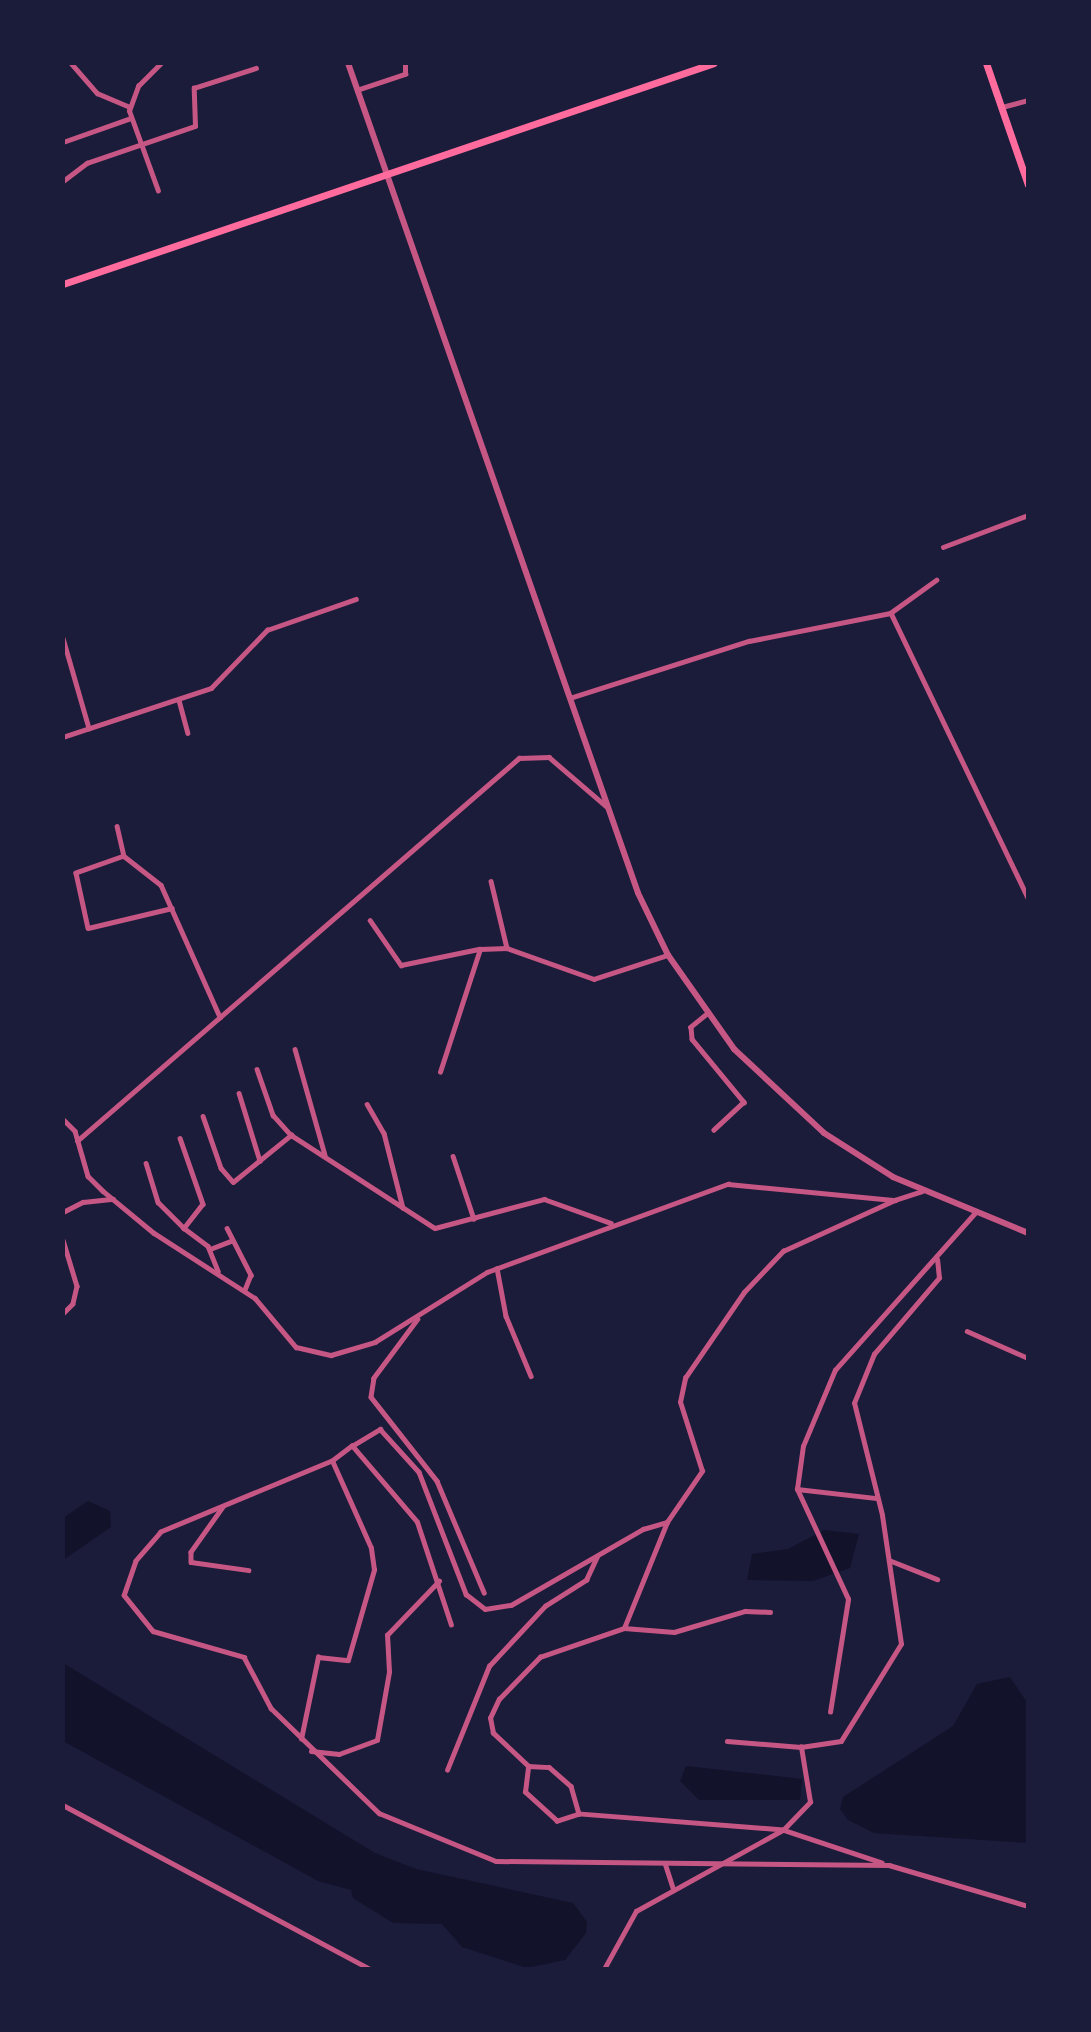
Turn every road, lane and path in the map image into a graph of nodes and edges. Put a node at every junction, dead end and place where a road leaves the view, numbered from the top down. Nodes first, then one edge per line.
1 (71, 63) edge
2 (161, 63) edge
3 (348, 63) edge
4 (405, 63) edge
5 (714, 63) edge
6 (986, 63) edge
7 (256, 68) dead end
8 (357, 90) junction
9 (1028, 100) edge
10 (130, 107) junction
11 (1002, 107) junction
12 (131, 118) junction
13 (63, 142) edge
14 (140, 143) junction
15 (386, 174) junction
16 (63, 181) edge
17 (1028, 186) edge
18 (158, 191) dead end
19 (63, 284) edge
20 (1028, 514) edge
21 (943, 547) dead end
22 (937, 580) dead end
23 (356, 599) dead end
24 (891, 613) junction
25 (63, 638) edge
26 (570, 698) junction
27 (179, 700) junction
28 (89, 729) junction
29 (188, 733) dead end
30 (63, 737) edge
31 (606, 806) junction
32 (117, 826) dead end
33 (124, 856) junction
34 (491, 881) dead end
35 (1028, 898) edge
36 (172, 908) junction
37 (370, 920) dead end
38 (507, 948) junction
39 (480, 949) junction
40 (668, 955) junction
41 (707, 1014) junction
42 (220, 1017) junction
43 (295, 1049) dead end
44 (257, 1069) dead end
45 (440, 1072) dead end
46 (240, 1093) dead end
47 (367, 1104) dead end
48 (204, 1116) dead end
49 (63, 1119) edge
50 (714, 1130) dead end
51 (291, 1135) junction
52 (180, 1138) dead end
53 (77, 1140) junction
54 (325, 1155) junction
55 (453, 1156) dead end
56 (260, 1161) junction
57 (146, 1163) dead end
58 (922, 1191) junction
59 (114, 1199) junction
60 (895, 1200) junction
61 (403, 1209) junction
62 (63, 1212) edge
63 (975, 1213) junction
64 (474, 1219) junction
65 (611, 1223) junction
66 (184, 1228) junction
67 (227, 1228) dead end
68 (1028, 1233) edge
69 (63, 1240) edge
70 (231, 1241) junction
71 (210, 1249) junction
72 (937, 1260) junction
73 (497, 1268) junction
74 (218, 1272) junction
75 (245, 1290) junction
76 (63, 1314) edge
77 (420, 1316) junction
78 (967, 1331) dead end
79 (1028, 1359) edge
80 (531, 1376) dead end
81 (352, 1446) junction
82 (332, 1461) junction
83 (797, 1489) junction
84 (877, 1498) junction
85 (223, 1506) junction
86 (667, 1522) junction
87 (597, 1556) junction
88 (889, 1560) junction
89 (248, 1570) dead end
90 (937, 1580) dead end
91 (439, 1581) junction
92 (484, 1591) dead end
93 (770, 1612) dead end
94 (451, 1625) dead end
95 (624, 1628) junction
96 (830, 1712) dead end
97 (301, 1740) junction
98 (727, 1741) dead end
99 (801, 1747) junction
100 (311, 1751) junction
101 (528, 1766) junction
102 (447, 1770) dead end
103 (63, 1805) edge
104 (579, 1814) junction
105 (783, 1830) junction
106 (665, 1863) junction
107 (725, 1863) junction
108 (889, 1865) junction
109 (673, 1888) junction
110 (1028, 1906) edge
111 (370, 1969) edge
112 (604, 1969) edge

1 - 10 street
2 - 10 street
3 - 8 street
4 - 8 street
5 - 15 main road
6 - 11 main road
7 - 14 street
8 - 15 street
9 - 11 street
10 - 12 street
11 - 17 main road
12 - 13 street
12 - 14 street
14 - 16 street
14 - 18 street
15 - 19 main road
15 - 26 street
20 - 21 street
22 - 24 street
23 - 27 street
24 - 26 street
24 - 35 street
25 - 28 street
26 - 31 street
27 - 28 street
27 - 29 street
28 - 30 street
31 - 40 street
31 - 42 street
32 - 33 street
33 - 36 street
33 - 36 street
34 - 38 street
36 - 42 street
37 - 39 street
38 - 39 street
38 - 40 street
39 - 45 street
40 - 41 street
41 - 50 street
41 - 58 street
42 - 53 street
43 - 54 street
44 - 51 street
46 - 56 street
47 - 61 street
48 - 56 street
49 - 53 street
51 - 54 street
51 - 56 street
52 - 66 street
53 - 59 street
54 - 61 street
55 - 64 street
57 - 66 street
58 - 60 street
58 - 63 street
59 - 62 street
59 - 74 street
60 - 65 street
60 - 86 street
61 - 64 street
63 - 68 street
63 - 72 street
64 - 65 street
65 - 73 street
66 - 71 street
67 - 70 street
69 - 76 street
70 - 71 street
70 - 75 street
71 - 74 street
72 - 83 street
72 - 84 street
73 - 77 street
73 - 80 street
74 - 75 street
75 - 77 street
77 - 92 street
78 - 79 street
81 - 82 street
81 - 87 street
81 - 91 street
82 - 85 street
82 - 97 street
83 - 84 street
83 - 96 street
84 - 88 street
85 - 89 street
85 - 97 street
86 - 87 street
86 - 95 street
87 - 102 street
88 - 90 street
88 - 99 street
91 - 94 street
91 - 100 street
93 - 95 street
95 - 101 street
97 - 100 street
98 - 99 street
99 - 105 street
100 - 106 street
101 - 104 street
101 - 104 street
103 - 111 street
104 - 105 street
105 - 107 street
105 - 108 street
106 - 107 street
106 - 109 street
107 - 108 street
107 - 109 street
108 - 110 street
109 - 112 street

